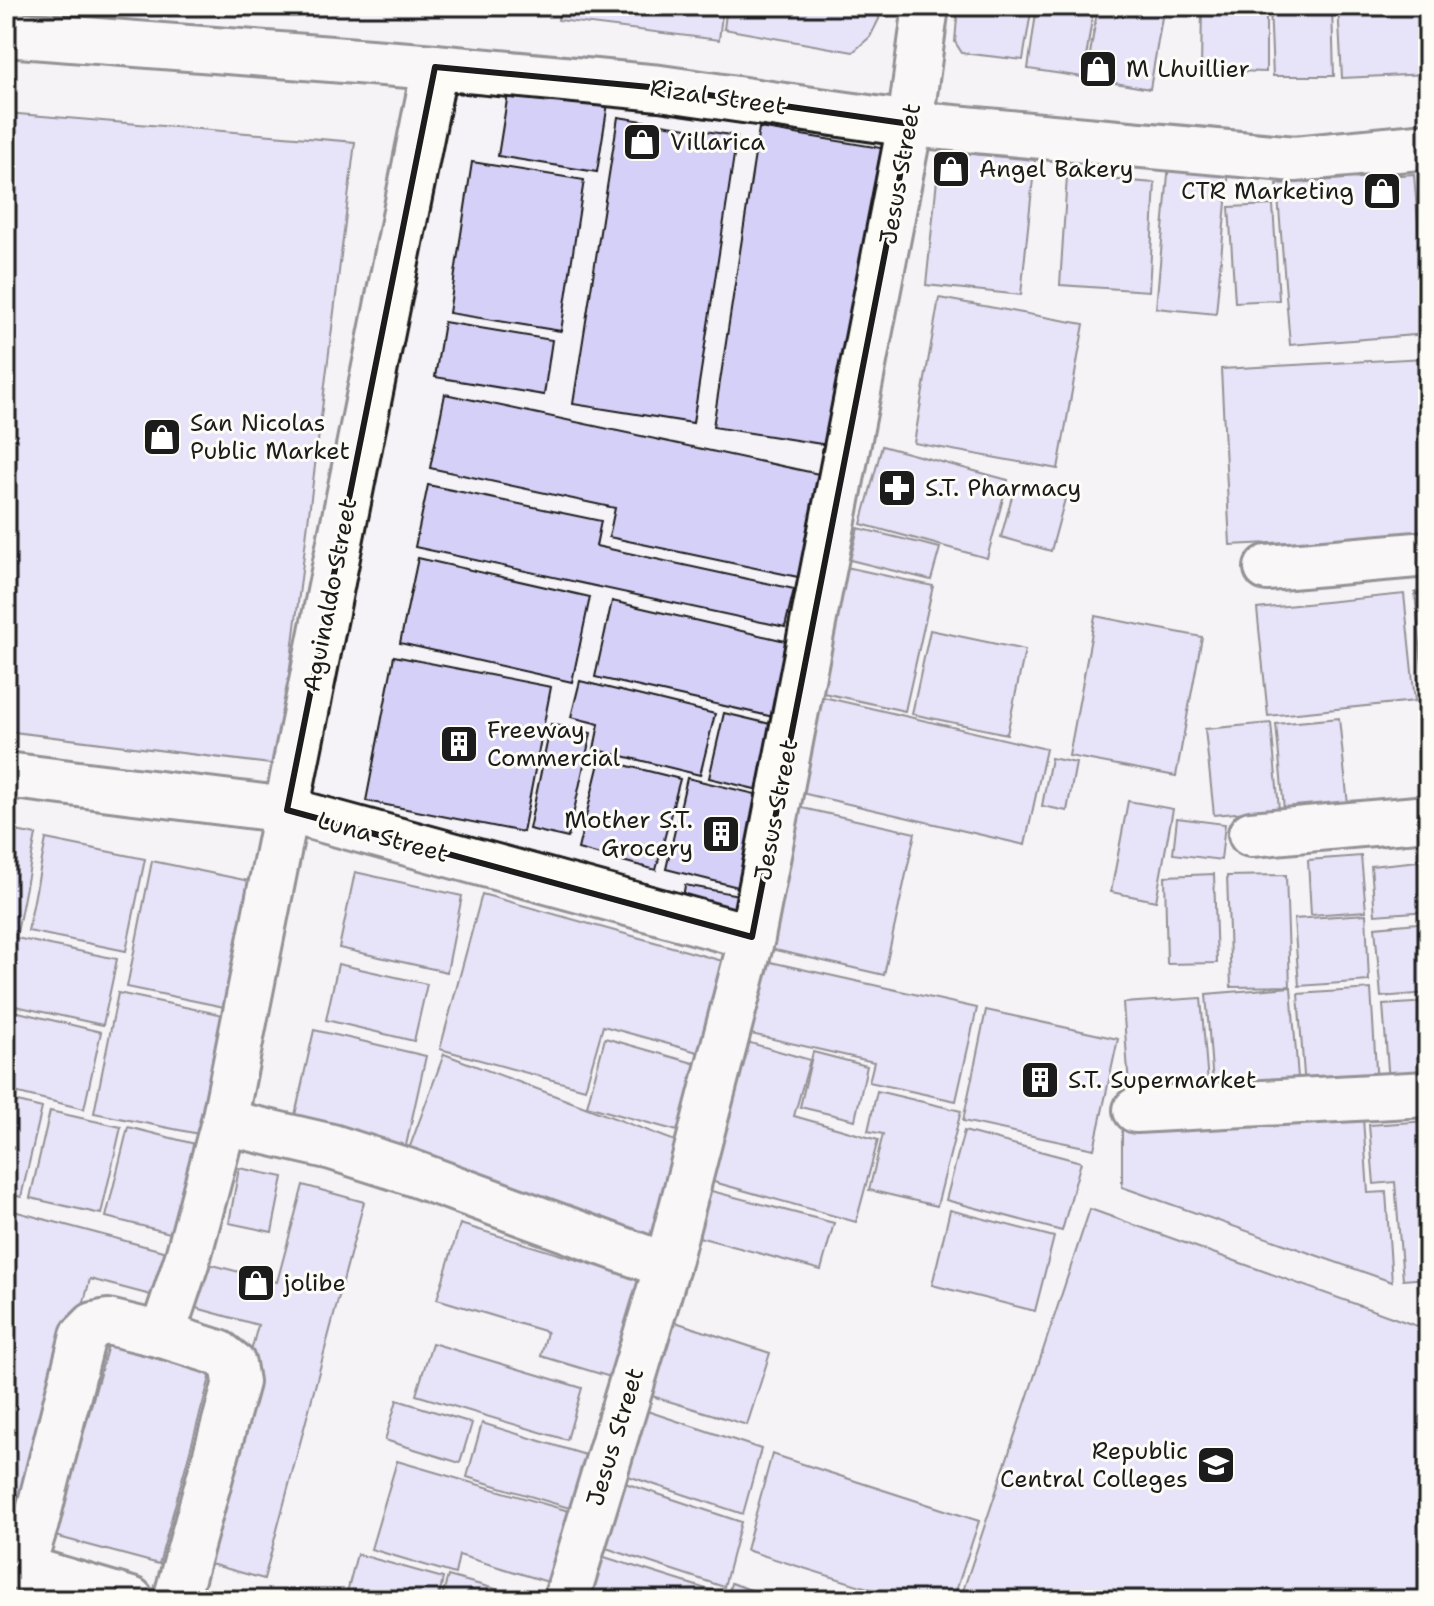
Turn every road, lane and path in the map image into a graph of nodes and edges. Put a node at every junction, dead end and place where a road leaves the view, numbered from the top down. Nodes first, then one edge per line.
1 (926, 6) edge
2 (6, 34) edge
3 (435, 67) junction
4 (910, 124) junction
5 (1428, 146) edge
6 (1428, 554) edge
7 (1267, 568) dead end
8 (6, 775) edge
9 (287, 810) junction
10 (1428, 818) edge
11 (1251, 834) dead end
12 (752, 937) junction
13 (1428, 1094) edge
14 (1136, 1110) dead end
15 (224, 1122) junction
16 (667, 1266) junction
17 (162, 1335) junction
18 (14, 1565) edge
19 (131, 1600) edge
20 (176, 1600) edge
21 (566, 1600) edge

1 - 4 street, Jesus Street
2 - 3 street, Rizal Street
3 - 4 street, Rizal Street
3 - 9 street, Aguinaldo Street
4 - 5 street, Rizal Street
4 - 12 street, Jesus Street
6 - 7 street
8 - 9 street, Luna Street
9 - 12 street, Luna Street
9 - 15 street, Aguinaldo Street
10 - 11 street
12 - 16 street, Jesus Street
13 - 14 street
15 - 16 street
15 - 17 street, Aguinaldo Street
16 - 21 street, Jesus Street
17 - 18 street
17 - 20 street
18 - 19 street

